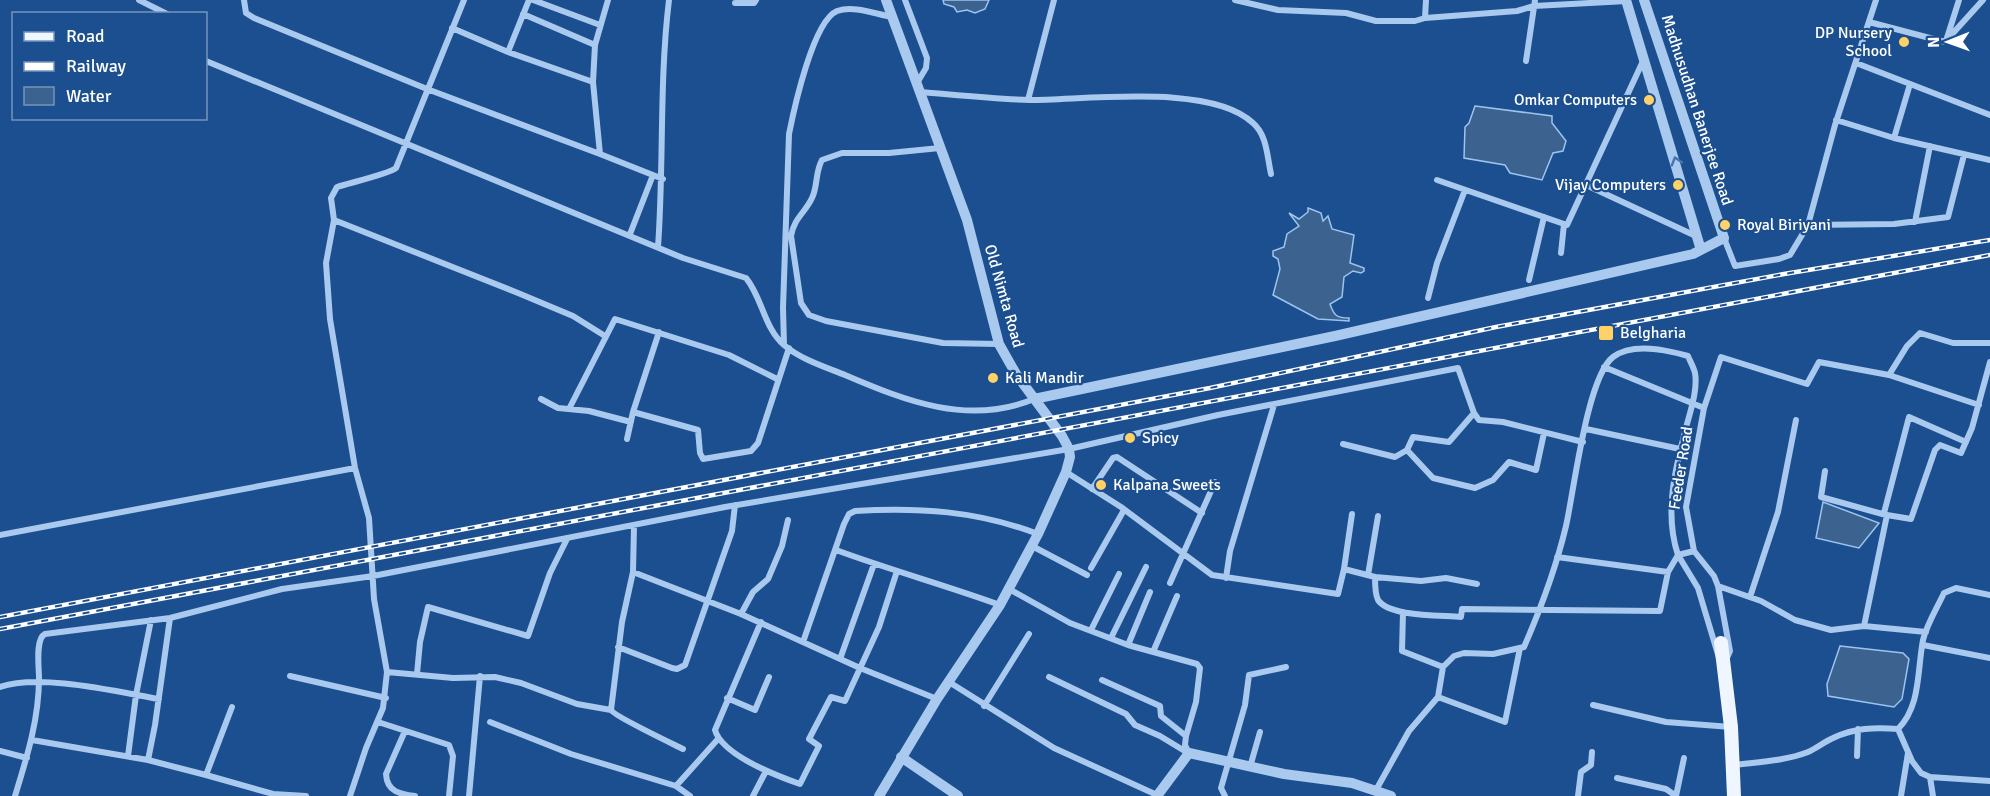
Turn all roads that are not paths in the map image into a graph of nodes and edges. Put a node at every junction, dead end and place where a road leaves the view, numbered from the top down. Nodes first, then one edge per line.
1 (139, 0) edge
2 (244, 0) edge
3 (464, 0) edge
4 (531, 0) edge
5 (608, 0) edge
6 (669, 0) edge
7 (756, 0) edge
8 (886, 0) edge
9 (905, 0) edge
10 (1054, 0) edge
11 (1235, 0) edge
12 (1270, 0) edge
13 (1426, 0) edge
14 (1644, 0) edge
15 (1876, 0) edge
16 (1959, 0) edge
17 (1983, 0) edge
18 (1627, 1) edge
19 (735, 3) dead end
20 (1534, 3) edge
21 (1268, 8) junction
22 (163, 12) edge
23 (523, 14) junction
24 (892, 17) junction
25 (1425, 18) junction
26 (1869, 22) junction
27 (600, 25) junction
28 (452, 28) junction
29 (1946, 42) junction
30 (595, 45) junction
31 (508, 52) junction
32 (1645, 58) junction
33 (207, 61) edge
34 (1526, 61) dead end
35 (1856, 63) junction
36 (592, 82) junction
37 (1910, 84) junction
38 (919, 87) junction
39 (427, 89) junction
40 (1028, 100) junction
41 (1990, 115) edge
42 (1836, 120) junction
43 (1894, 138) junction
44 (407, 143) junction
45 (1930, 147) junction
46 (940, 148) junction
47 (600, 154) junction
48 (1964, 155) junction
49 (1990, 160) edge
50 (1270, 174) dead end
51 (653, 175) junction
52 (663, 179) junction
53 (1437, 180) dead end
54 (1586, 185) junction
55 (1465, 190) junction
56 (1544, 217) junction
57 (334, 220) junction
58 (1915, 222) junction
59 (1564, 225) junction
60 (1809, 225) junction
61 (630, 234) junction
62 (1722, 234) junction
63 (1699, 237) junction
64 (658, 247) junction
65 (1701, 250) junction
66 (1561, 253) dead end
67 (1529, 280) dead end
68 (1428, 298) dead end
69 (659, 332) junction
70 (604, 336) junction
71 (1990, 343) edge
72 (999, 344) junction
73 (786, 346) junction
74 (1990, 362) edge
75 (1604, 367) junction
76 (1889, 375) junction
77 (777, 379) junction
78 (540, 399) dead end
79 (1034, 399) junction
80 (1693, 404) junction
81 (1274, 405) junction
82 (1979, 405) junction
83 (1704, 408) junction
84 (569, 409) junction
85 (633, 412) junction
86 (1474, 413) junction
87 (1796, 420) dead end
88 (631, 423) junction
89 (1586, 429) junction
90 (1544, 433) junction
91 (627, 439) dead end
92 (1583, 442) junction
93 (1966, 442) junction
94 (1343, 444) dead end
95 (1680, 448) junction
96 (1069, 449) junction
97 (1407, 450) junction
98 (355, 468) junction
99 (1825, 471) dead end
100 (1066, 472) junction
101 (1215, 482) dead end
102 (1092, 489) junction
103 (735, 506) junction
104 (1124, 510) junction
105 (1202, 513) junction
106 (1352, 514) dead end
107 (1885, 514) junction
108 (1378, 516) dead end
109 (788, 520) dead end
110 (634, 526) junction
111 (1038, 534) junction
112 (0, 535) edge
113 (567, 540) junction
114 (1032, 546) junction
115 (836, 550) junction
116 (1694, 551) junction
117 (1183, 554) junction
118 (1678, 555) junction
119 (1557, 557) junction
120 (874, 564) junction
121 (1146, 567) dead end
122 (1091, 568) dead end
123 (1344, 569) junction
124 (897, 571) junction
125 (633, 572) junction
126 (1668, 572) junction
127 (1119, 574) dead end
128 (1087, 575) dead end
129 (374, 576) junction
130 (1372, 576) junction
131 (1226, 578) junction
132 (1170, 583) dead end
133 (1478, 584) dead end
134 (1718, 586) junction
135 (1009, 589) junction
136 (1150, 592) dead end
137 (1990, 595) edge
138 (1177, 596) dead end
139 (1750, 597) junction
140 (708, 601) junction
141 (1000, 605) junction
142 (1539, 611) junction
143 (1403, 612) junction
144 (741, 614) junction
145 (170, 618) junction
146 (151, 620) junction
147 (761, 622) junction
148 (1864, 626) junction
149 (1091, 630) junction
150 (1926, 632) junction
151 (1029, 634) dead end
152 (1111, 638) junction
153 (803, 642) junction
154 (1721, 643) dead end
155 (1128, 645) junction
156 (1923, 645) junction
157 (618, 647) junction
158 (1520, 648) junction
159 (1154, 652) junction
160 (1990, 658) edge
161 (840, 659) junction
162 (1724, 664) junction
163 (1286, 667) dead end
164 (860, 668) junction
165 (1443, 668) junction
166 (387, 672) junction
167 (417, 674) junction
168 (290, 675) dead end
169 (480, 676) junction
170 (769, 677) dead end
171 (1049, 677) dead end
172 (1102, 680) dead end
173 (39, 682) junction
174 (949, 682) junction
175 (0, 687) edge
176 (136, 695) junction
177 (1438, 697) junction
178 (386, 698) junction
179 (727, 698) junction
180 (159, 699) junction
181 (937, 699) junction
182 (1593, 705) dead end
183 (984, 706) junction
184 (232, 707) dead end
185 (611, 710) junction
186 (378, 722) junction
187 (490, 722) dead end
188 (1731, 727) junction
189 (1858, 729) junction
190 (1898, 729) junction
191 (405, 731) junction
192 (1260, 732) dead end
193 (1186, 736) junction
194 (718, 739) junction
195 (32, 740) junction
196 (683, 749) dead end
197 (0, 752) edge
198 (1592, 752) dead end
199 (1189, 753) junction
200 (1909, 753) junction
201 (128, 756) junction
202 (1857, 756) dead end
203 (901, 757) junction
204 (27, 758) junction
205 (1684, 758) dead end
206 (148, 760) junction
207 (1227, 763) junction
208 (1734, 765) junction
209 (1250, 767) junction
210 (766, 771) junction
211 (206, 776) junction
212 (1930, 777) junction
213 (1617, 778) dead end
214 (1990, 781) edge
215 (676, 786) junction
216 (1376, 790) junction
217 (15, 796) edge
218 (306, 796) edge
219 (351, 796) edge
220 (415, 796) edge
221 (449, 796) edge
222 (469, 796) edge
223 (690, 796) edge
224 (753, 796) edge
225 (879, 796) edge
226 (958, 796) edge
227 (1157, 796) edge
228 (1225, 796) edge
229 (1391, 796) edge
230 (1578, 796) edge
231 (1676, 796) edge
232 (1734, 796) edge
233 (1901, 796) edge
234 (1933, 796) edge

1 - 22 street
2 - 39 street
3 - 28 street
4 - 23 street
4 - 27 street
5 - 27 street
6 - 52 street
7 - 19 street
8 - 24 street, Old Nimta Road
9 - 38 street
10 - 40 street
11 - 21 street
12 - 21 street
13 - 25 street
14 - 62 street, Madhusudhan Banerjee Road
15 - 26 street
16 - 29 street
17 - 29 street
18 - 20 street
18 - 32 street, Madhusudhan Banerjee Road
20 - 25 street
20 - 34 street
21 - 25 street
23 - 30 street
23 - 31 street
24 - 38 street, Old Nimta Road
24 - 73 street
26 - 29 street
26 - 35 street
27 - 30 street
28 - 31 street
28 - 39 street
30 - 36 street
31 - 36 street
32 - 54 street
63 -> 32 street, Madhusudhan Banerjee Road
33 - 44 street
35 - 37 street
35 - 42 street
36 - 47 street
37 - 41 street
37 - 43 street
38 - 40 street
38 - 46 street, Old Nimta Road
39 - 44 street
39 - 47 street
40 - 50 street
42 - 43 street
42 - 60 street
43 - 45 street
44 - 57 street
44 - 61 street
45 - 48 street
45 - 58 street
46 - 72 street, Old Nimta Road
46 - 72 street
47 - 51 street
48 - 49 street
48 - 58 street
51 - 52 street
51 - 61 street
52 - 64 street
53 - 55 street
54 - 59 street
54 - 63 street
55 - 56 street
55 - 68 street
56 - 59 street
56 - 67 street
57 - 70 street
57 - 98 street
58 - 60 street
59 - 66 street
60 - 62 street
61 - 64 street
62 - 65 street
63 - 65 street, Madhusudhan Banerjee Road
64 - 73 street
65 - 79 street
69 - 70 street
69 - 77 street
69 - 85 street
70 - 84 street
71 - 76 street
72 - 79 street, Old Nimta Road
73 - 77 street
73 - 79 street
74 - 82 street
75 - 80 street
75 - 80 street
75 - 89 street
76 - 82 street
76 - 83 street, Feeder Road
77 - 85 street
78 - 84 street
79 - 96 street, Old Nimta Road
80 - 83 street
80 - 95 street
81 - 86 street
81 - 96 street
81 - 131 street
82 - 93 street
83 - 116 street, Feeder Road
84 - 88 street
85 - 88 street
86 - 90 street
86 - 97 street
87 - 139 street
88 - 91 street
89 - 92 street
89 - 95 street
90 - 92 street
90 - 97 street
92 - 119 street
93 - 107 street
93 - 107 street
94 - 97 street
95 - 118 street
96 - 100 street
96 - 103 street
98 - 112 street
98 - 129 street
99 - 107 street
100 - 102 street
100 - 111 street
101 - 105 street
102 - 104 street
102 - 105 street
103 - 110 street
103 - 140 street
104 - 117 street
104 - 122 street
105 - 117 street
106 - 123 street
107 - 148 street
108 - 130 street
109 - 144 street
110 - 113 street
110 - 125 street
111 - 114 street
111 - 115 street
113 - 129 street
113 - 167 street
114 - 128 street
114 - 135 street
115 - 120 street
115 - 153 street
116 - 118 street
116 - 134 street, Feeder Road
117 - 131 street
117 - 132 street
118 - 126 street
118 - 162 street
119 - 126 street
119 - 142 street
120 - 124 street
120 - 161 street
121 - 152 street
123 - 130 street
123 - 131 street
124 - 141 street
124 - 164 street
125 - 140 street
125 - 157 street
126 - 142 street
127 - 149 street
129 - 145 street
129 - 166 street
130 - 133 street
130 - 143 street
134 - 139 street
134 - 162 street, Feeder Road
135 - 141 street
135 - 149 street
136 - 155 street
137 - 150 street
138 - 159 street
139 - 148 street
140 - 144 street
140 - 157 street
141 - 174 street
142 - 143 street
142 - 158 street
143 - 165 street
144 - 147 street
145 - 146 street
145 - 180 street
146 - 173 street
146 - 176 street
147 - 153 street
147 - 179 street
148 - 150 street
149 - 152 street
150 - 156 street
151 - 183 street
152 - 155 street
153 - 161 street
154 - 162 main road
155 - 159 street
156 - 160 street
156 - 190 street
157 - 185 street
158 - 165 street
158 - 177 street
159 - 193 street
161 - 164 street
162 - 188 main road
163 - 207 street
164 - 181 street
164 - 210 street
165 - 177 street
166 - 167 street
166 - 178 street
167 - 169 street
168 - 178 street
169 - 185 street
169 - 222 street
170 - 179 street
171 - 199 street
172 - 193 street
173 - 175 street
173 - 176 street
173 - 195 street
174 - 181 street
174 - 183 street
176 - 180 street
176 - 201 street
177 - 216 street
178 - 186 street
179 - 194 street
180 - 206 street
181 - 203 street
182 - 188 street
183 - 227 street
184 - 211 street
185 - 196 street
186 - 191 street
186 - 219 street
187 - 215 street
188 - 208 main road
189 - 190 street
189 - 202 street
189 - 208 street
190 - 200 street
191 - 220 street
191 - 221 street
192 - 209 street
193 - 199 street
194 - 210 street
194 - 215 street
195 - 201 street
195 - 204 street
197 - 204 street
198 - 230 street
199 - 207 street
199 - 227 street
200 - 212 street
200 - 233 street
201 - 206 street
203 - 225 street
203 - 226 street
204 - 217 street
205 - 231 street
206 - 211 street
207 - 209 street
207 - 228 street
208 - 232 main road
209 - 216 street
210 - 224 street
211 - 218 street
212 - 214 street
212 - 234 street
213 - 231 street
215 - 223 street
216 - 229 street

